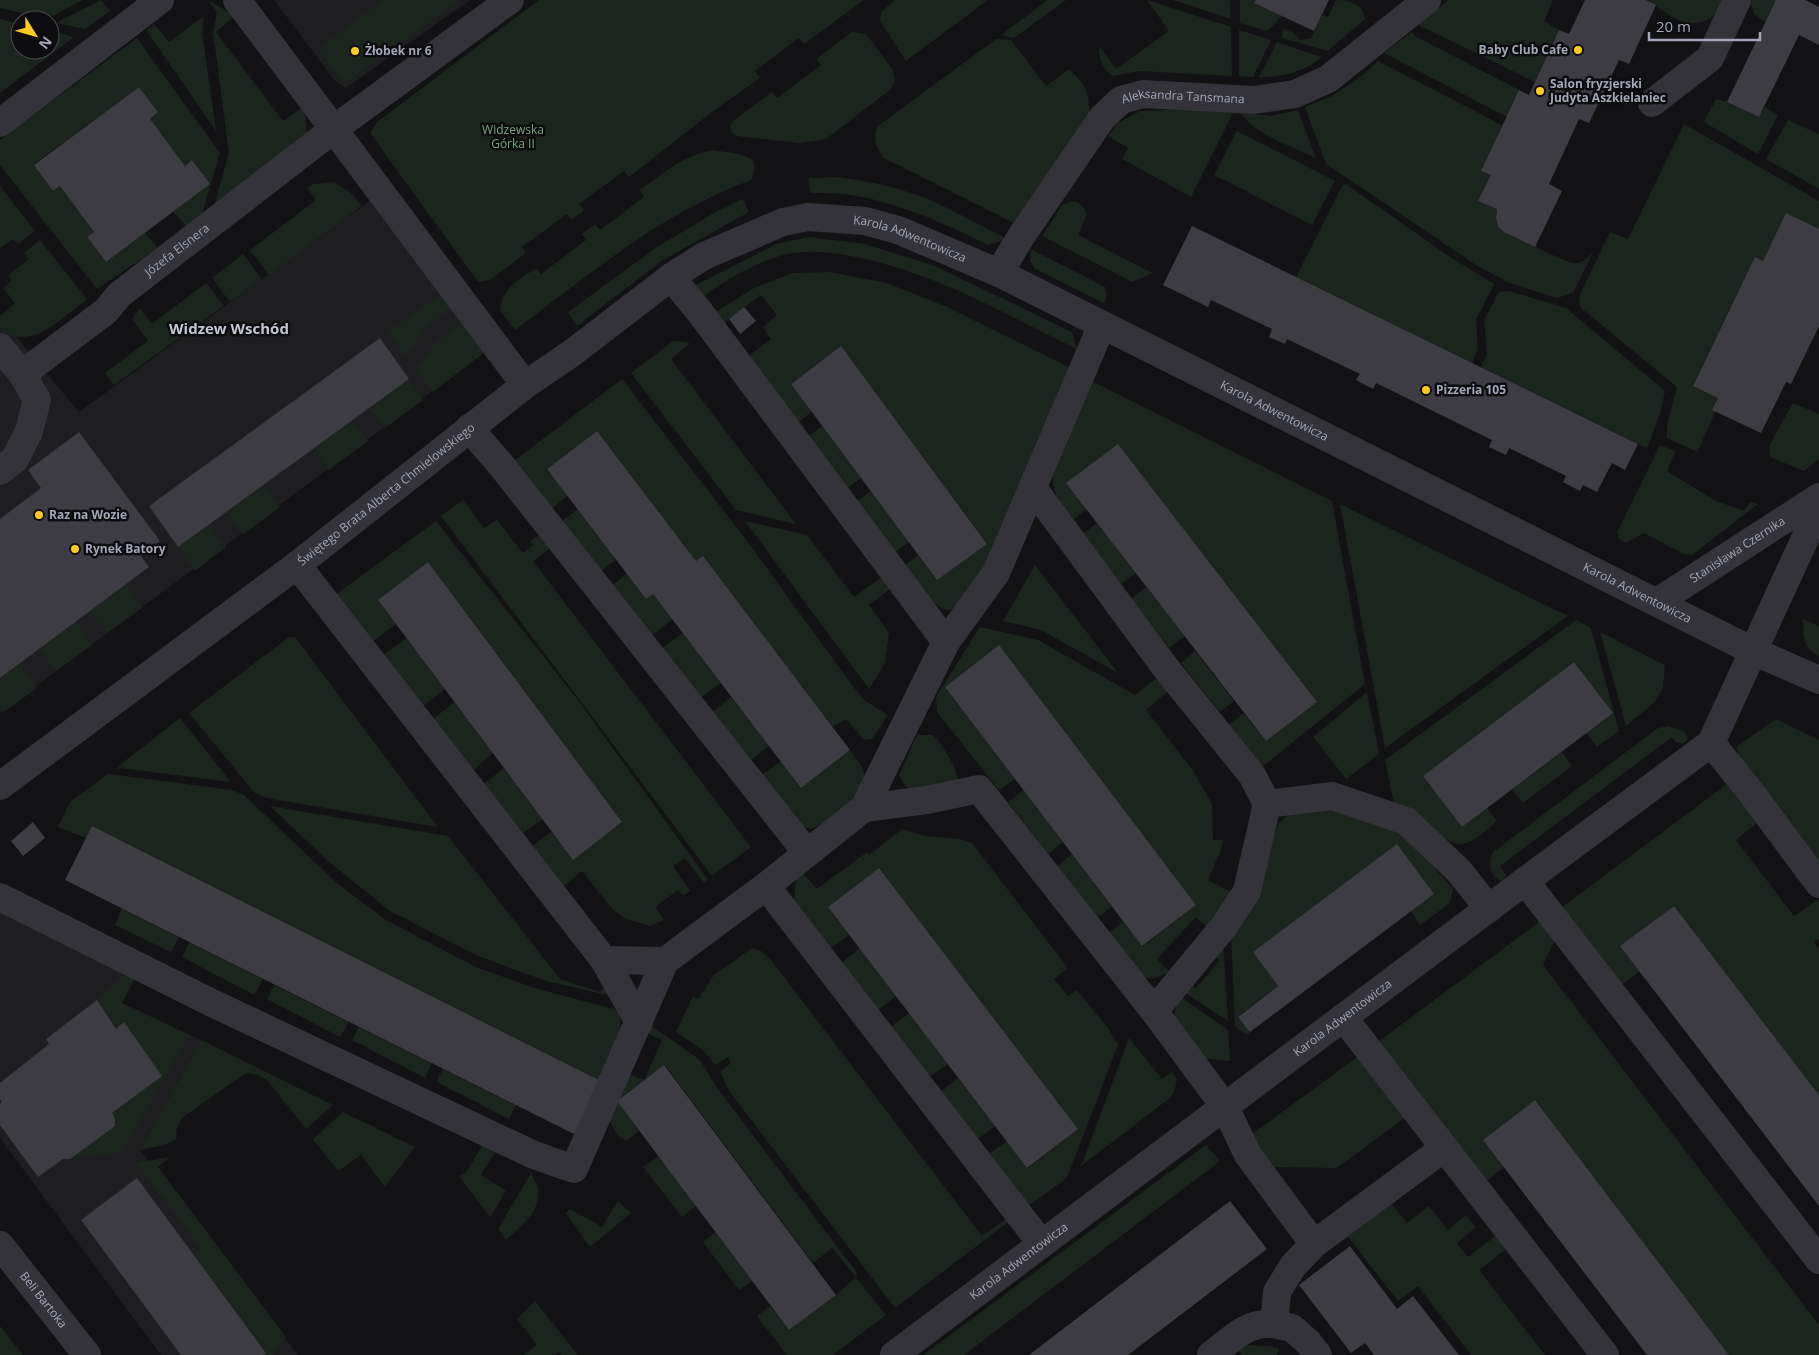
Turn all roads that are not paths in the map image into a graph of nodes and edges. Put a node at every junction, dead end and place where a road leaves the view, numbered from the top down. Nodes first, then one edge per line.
1 (160, 0) edge
2 (237, 0) edge
3 (510, 0) edge
4 (1426, 0) edge
5 (1737, 0) edge
6 (1652, 103) dead end
7 (0, 123) edge
8 (334, 129) junction
9 (783, 222) joint
10 (999, 273) junction
11 (671, 277) junction
12 (1102, 325) junction
13 (0, 347) edge
14 (22, 374) junction
15 (525, 385) junction
16 (469, 428) junction
17 (0, 471) edge
18 (1033, 488) junction
19 (1819, 496) edge
20 (1819, 508) edge
21 (296, 565) junction
22 (1657, 602) junction
23 (946, 642) junction
24 (1754, 651) junction
25 (1819, 680) edge
26 (1711, 743) junction
27 (0, 786) edge
28 (1267, 804) junction
29 (864, 808) junction
30 (807, 853) junction
31 (1525, 881) junction
32 (1819, 884) edge
33 (766, 886) junction
34 (0, 898) edge
35 (1489, 909) junction
36 (604, 960) junction
37 (666, 961) junction
38 (1154, 1011) junction
39 (1344, 1017) junction
40 (639, 1022) junction
41 (1224, 1107) junction
42 (1444, 1148) junction
43 (1041, 1243) junction
44 (1314, 1244) junction
45 (0, 1245) edge
46 (1819, 1260) edge
47 (1274, 1324) junction
48 (86, 1355) edge
49 (894, 1355) edge
50 (1211, 1355) edge
51 (1318, 1355) edge
52 (1605, 1355) edge

1 - 7 street
2 - 8 street
3 - 8 street, Józefa Elsnera
4 - 10 street, Aleksandra Tansmana
5 - 6 street
8 - 14 street, Józefa Elsnera
8 - 15 street
9 - 10 street, Karola Adwentowicza
9 - 11 street, Świętego Brata Alberta Chmielowskiego
10 - 12 street, Karola Adwentowicza
11 - 15 street, Świętego Brata Alberta Chmielowskiego
11 - 23 street
12 - 18 street
12 - 22 street, Karola Adwentowicza
13 - 14 street
14 - 17 street
15 - 16 street, Świętego Brata Alberta Chmielowskiego
16 - 21 street, Świętego Brata Alberta Chmielowskiego
16 - 30 street
18 - 23 street
18 - 28 street
19 - 22 street, Stanisława Czernika
20 - 24 street
21 - 27 street, Świętego Brata Alberta Chmielowskiego
21 - 36 street
22 - 24 street, Karola Adwentowicza
23 - 29 street
24 - 25 street, Karola Adwentowicza
24 - 26 street, Karola Adwentowicza
26 - 31 street, Karola Adwentowicza
26 - 32 street
28 - 35 street
28 - 38 street
29 - 30 street
29 - 38 street
30 - 33 street
31 - 35 street, Karola Adwentowicza
31 - 46 street
33 - 37 street
33 - 43 street
34 - 40 street
35 - 39 street, Karola Adwentowicza
36 - 37 street
36 - 40 street
37 - 40 street
38 - 41 street
39 - 41 street, Karola Adwentowicza
39 - 42 street
41 - 43 street, Karola Adwentowicza
41 - 44 street
42 - 44 street
42 - 52 street
43 - 49 street, Karola Adwentowicza
44 - 47 street
45 - 48 street, Beli Bartoka
47 - 50 street
47 - 51 street

